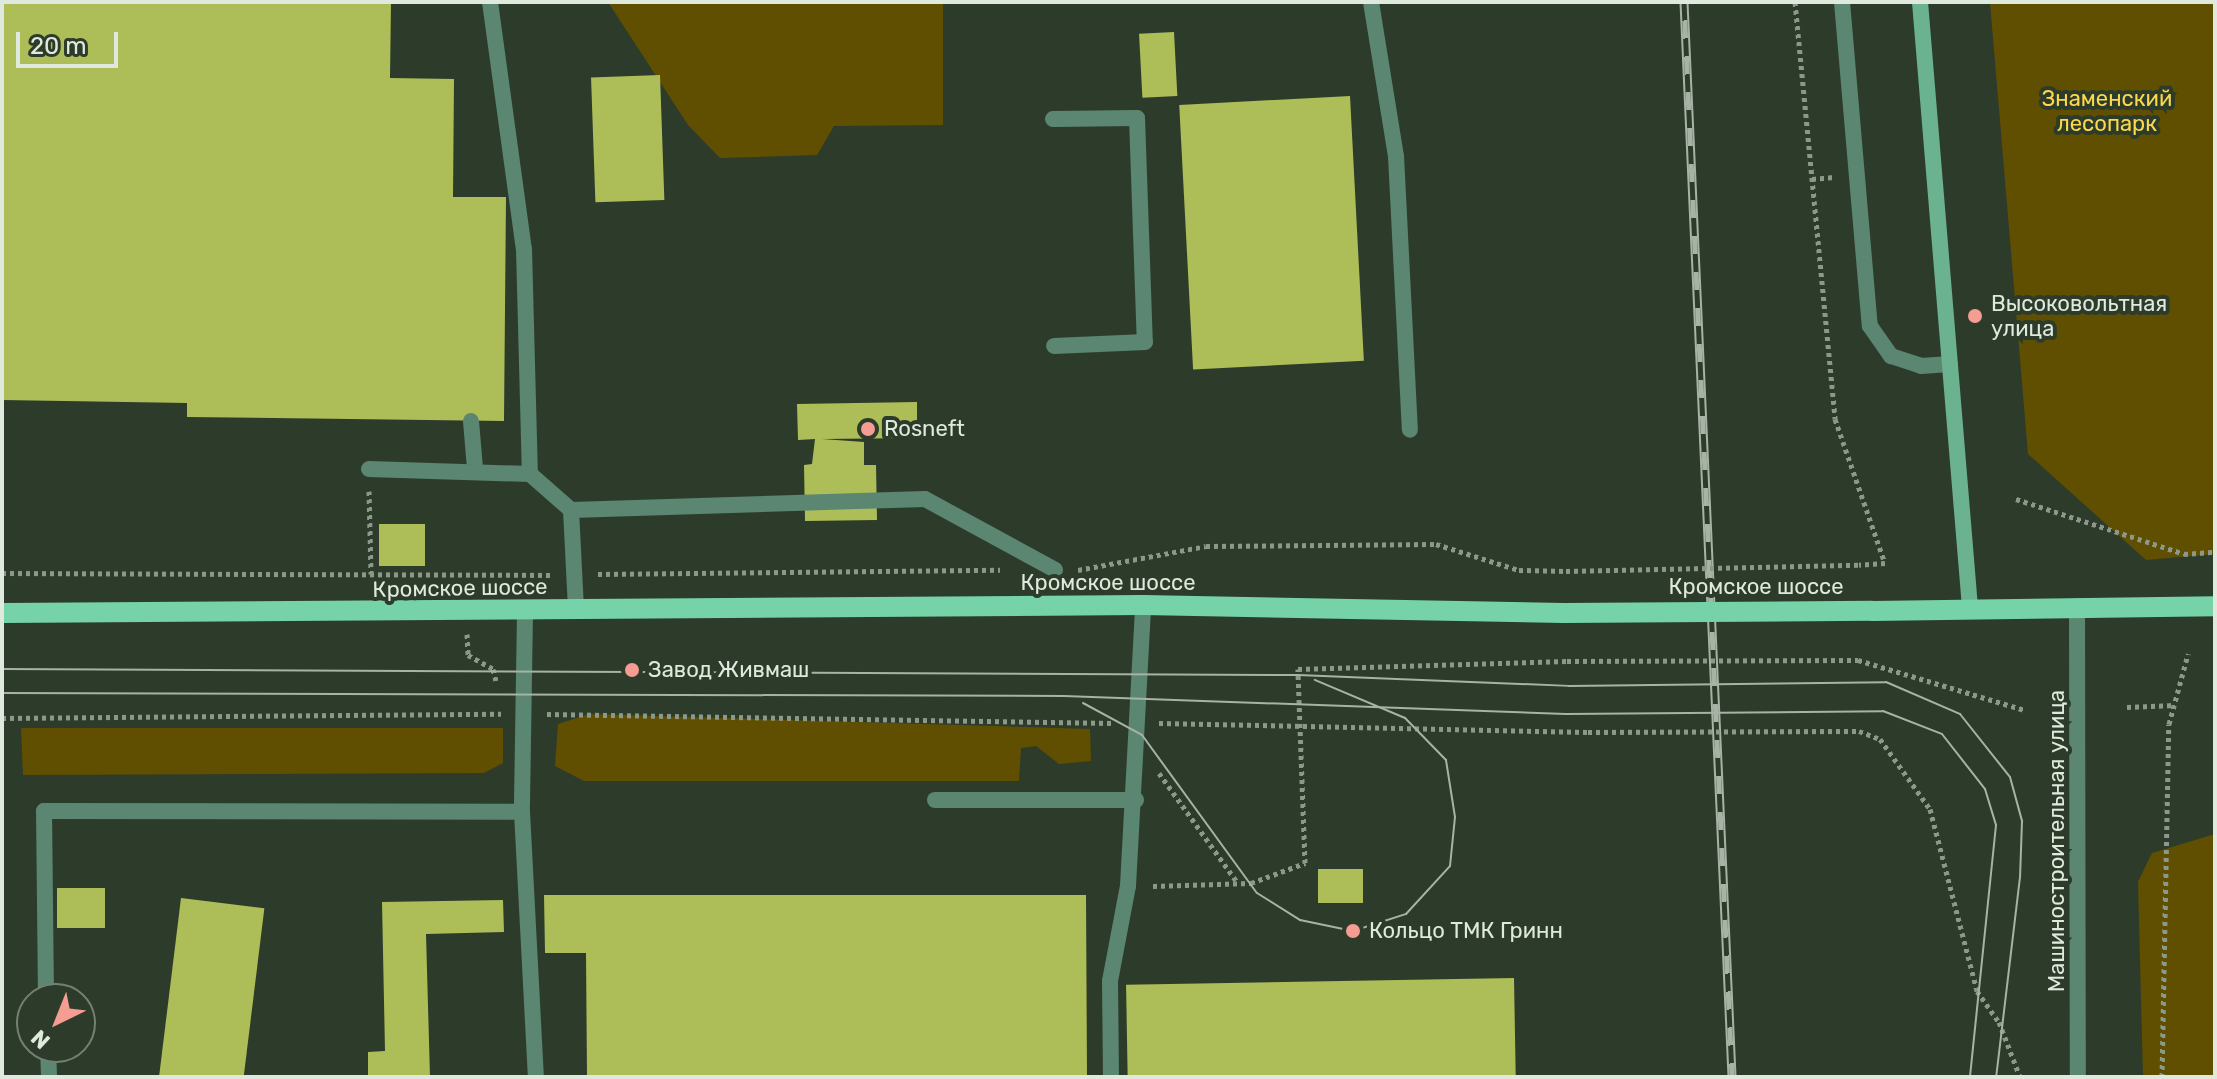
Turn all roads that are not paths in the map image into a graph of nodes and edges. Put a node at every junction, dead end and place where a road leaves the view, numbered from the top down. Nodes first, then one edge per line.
1 (490, 2) edge
2 (1371, 2) edge
3 (1842, 2) edge
4 (1920, 2) edge
5 (1053, 119) dead end
6 (1054, 346) dead end
7 (1950, 364) junction
8 (471, 421) dead end
9 (1410, 430) dead end
10 (369, 469) road end
11 (475, 469) junction
12 (530, 474) junction
13 (571, 510) junction
14 (1055, 570) road end
15 (1143, 605) junction
16 (2077, 606) junction
17 (2215, 606) edge
18 (1970, 608) junction
19 (576, 610) junction
20 (525, 612) junction
21 (2, 613) edge
22 (935, 800) dead end
23 (1136, 800) junction
24 (522, 812) junction
25 (46, 983) edge
26 (536, 1077) edge
27 (1111, 1077) edge
28 (2078, 1077) edge

1 - 12 street
2 - 9 street
3 - 7 street
4 - 7 main road
5 - 6 street
7 - 18 main road
8 - 11 street
10 - 11 street
11 - 12 street
12 - 13 street
13 - 14 street
13 - 19 street
15 - 18 main road, Кромское шоссе, bridge
15 - 19 main road, Кромское шоссе
15 - 23 street
16 - 17 main road, Кромское шоссе
16 - 18 main road, Кромское шоссе
16 - 28 street, Машиностроительная улица
19 - 20 main road, Кромское шоссе
20 - 21 main road, Кромское шоссе
20 - 24 street
22 - 23 street
23 - 27 street
24 - 25 street
24 - 26 street

